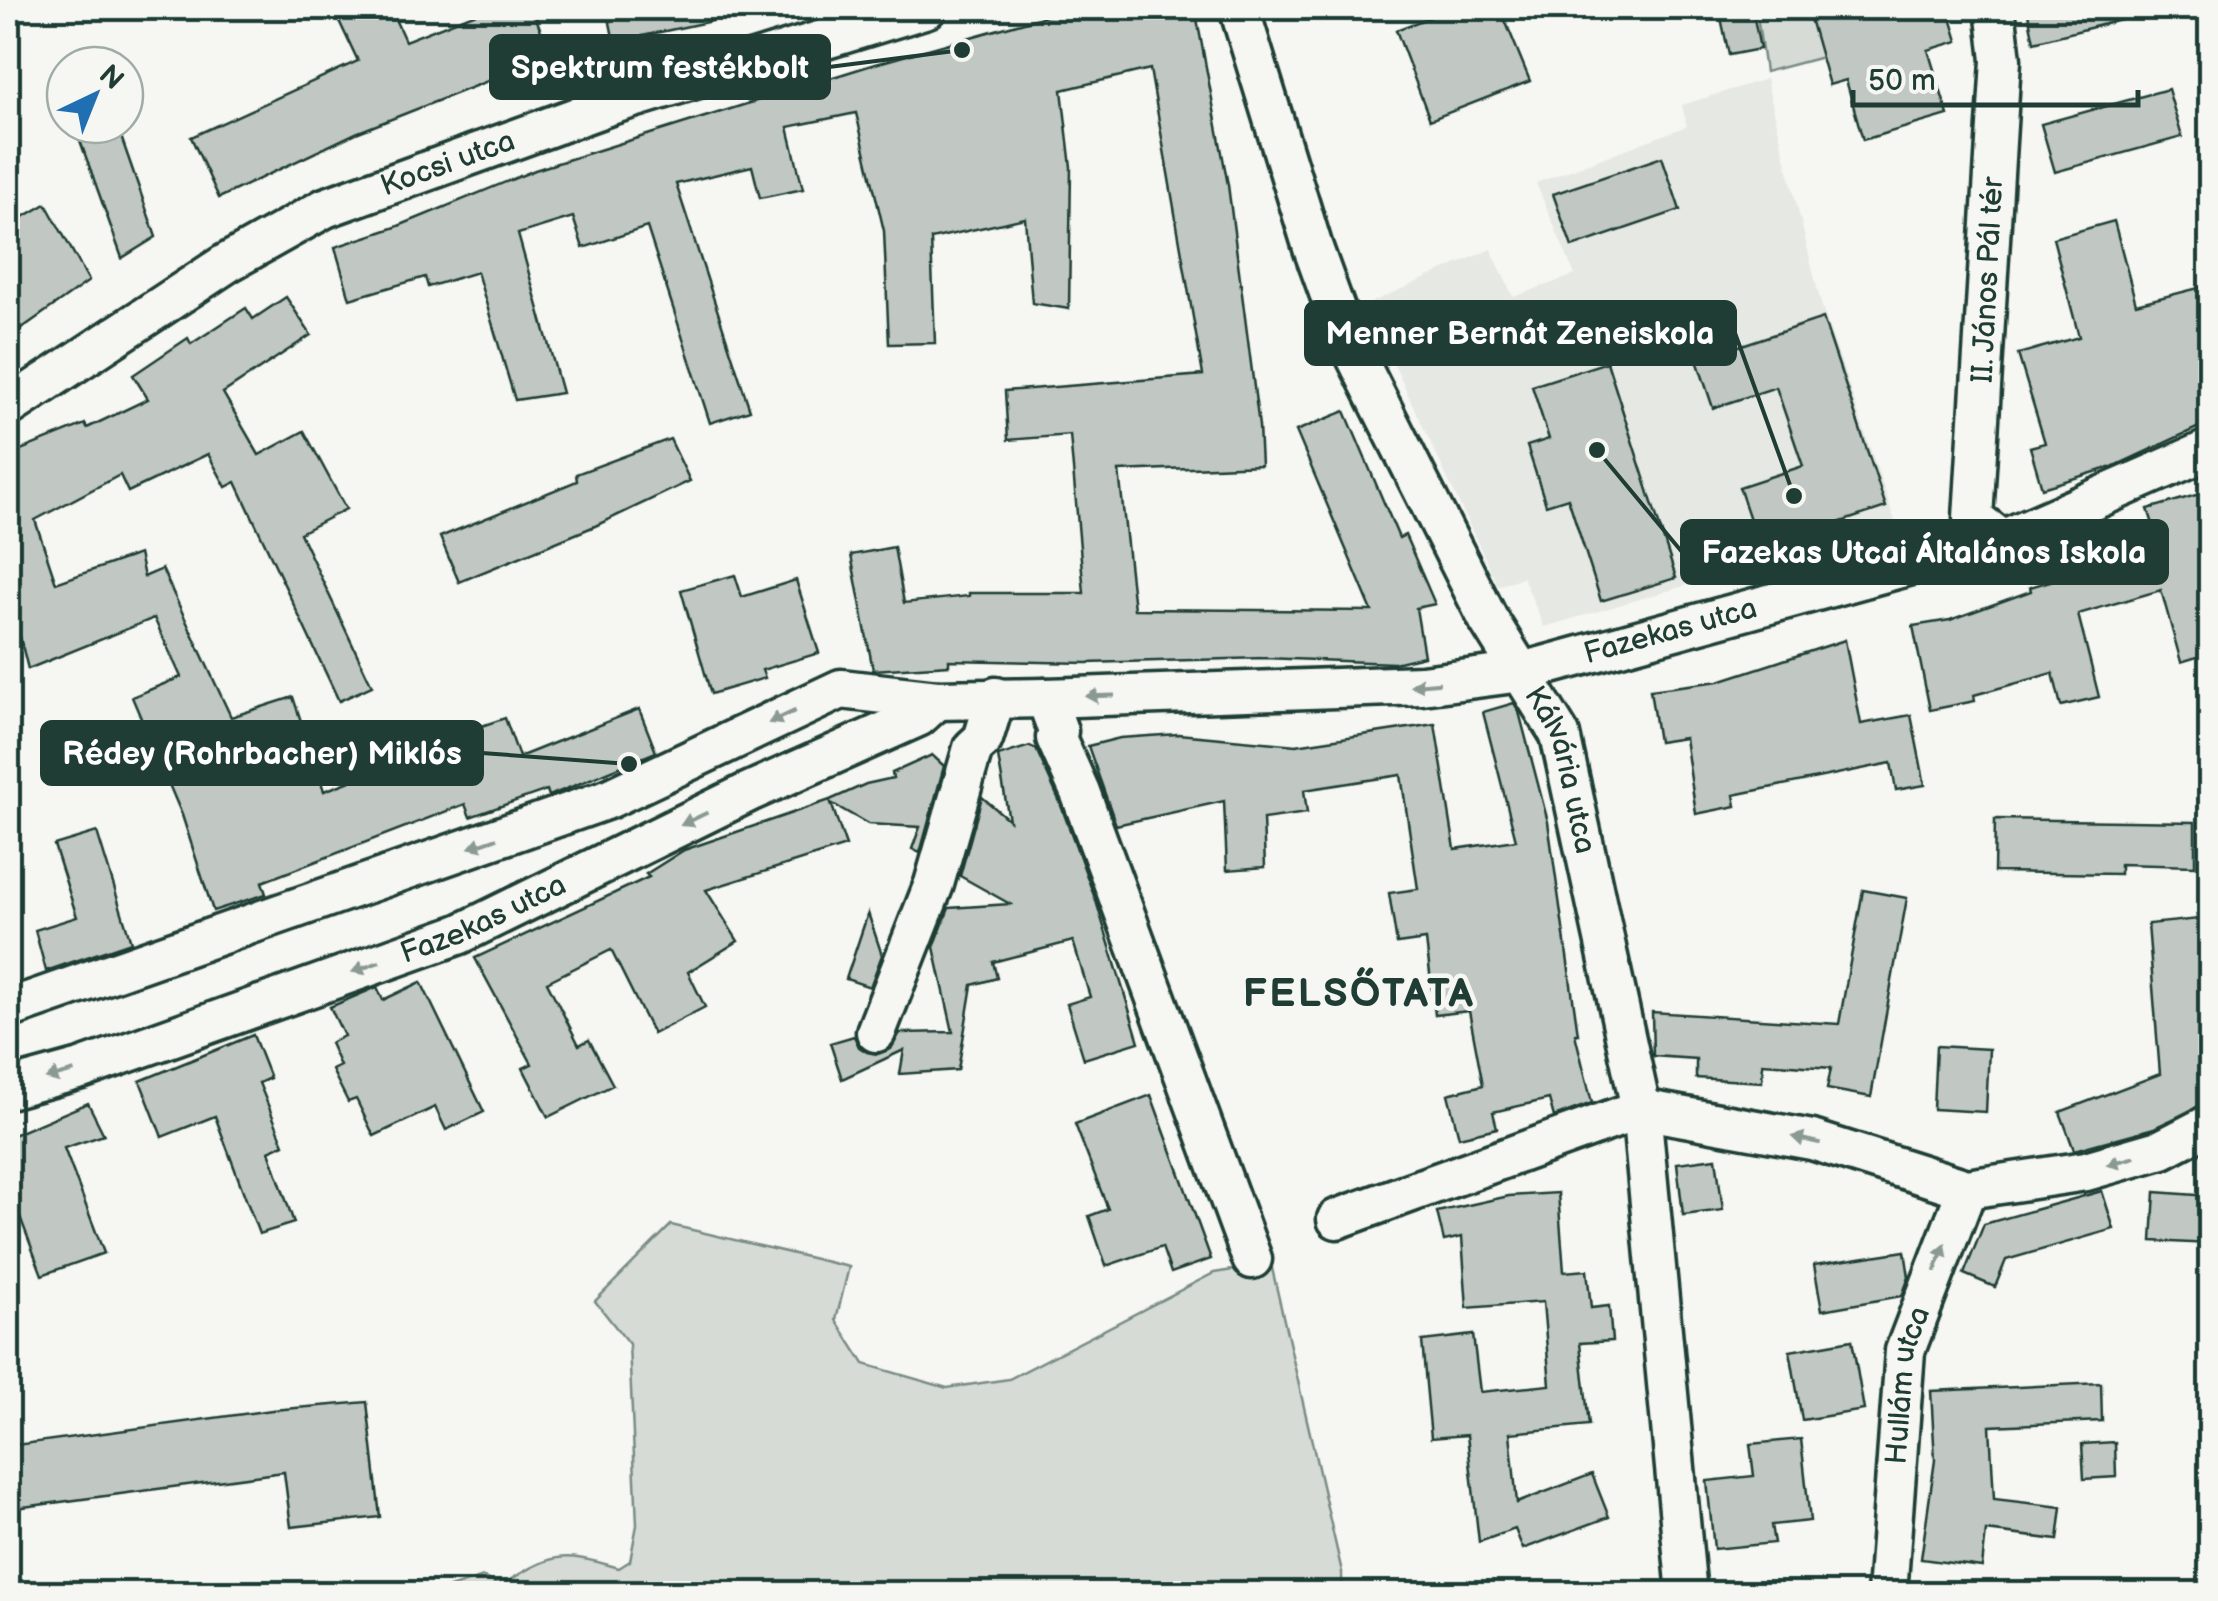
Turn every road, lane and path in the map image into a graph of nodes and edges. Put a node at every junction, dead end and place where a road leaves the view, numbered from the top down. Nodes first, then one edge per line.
1 (927, 8) edge
2 (1240, 8) edge
3 (1995, 8) edge
4 (8, 408) edge
5 (2210, 449) edge
6 (2002, 540) junction
7 (1522, 672) junction
8 (996, 697) junction
9 (1046, 698) junction
10 (938, 700) junction
11 (8, 1009) edge
12 (876, 1032) dead end
13 (8, 1089) edge
14 (1641, 1110) junction
15 (2210, 1124) edge
16 (1967, 1189) junction
17 (1336, 1219) dead end
18 (1252, 1260) dead end
19 (1687, 1594) edge
20 (1887, 1594) edge

1 - 4 street, Kocsi utca
2 - 7 street, Kálvária utca
3 - 6 street, II. János Pál tér
5 - 6 street, Fazekas utca
6 - 7 street, Fazekas utca
7 -> 9 street, Fazekas utca
7 - 14 street, Kálvária utca
8 - 9 street, Fazekas utca
8 - 10 street, Fazekas utca
8 - 12 street
9 - 18 street
10 -> 11 street, Fazekas utca
10 -> 13 street, Fazekas utca
16 -> 14 street
14 - 17 street
14 - 19 street, Kálvária utca
15 -> 16 street
20 -> 16 street, Hullám utca

